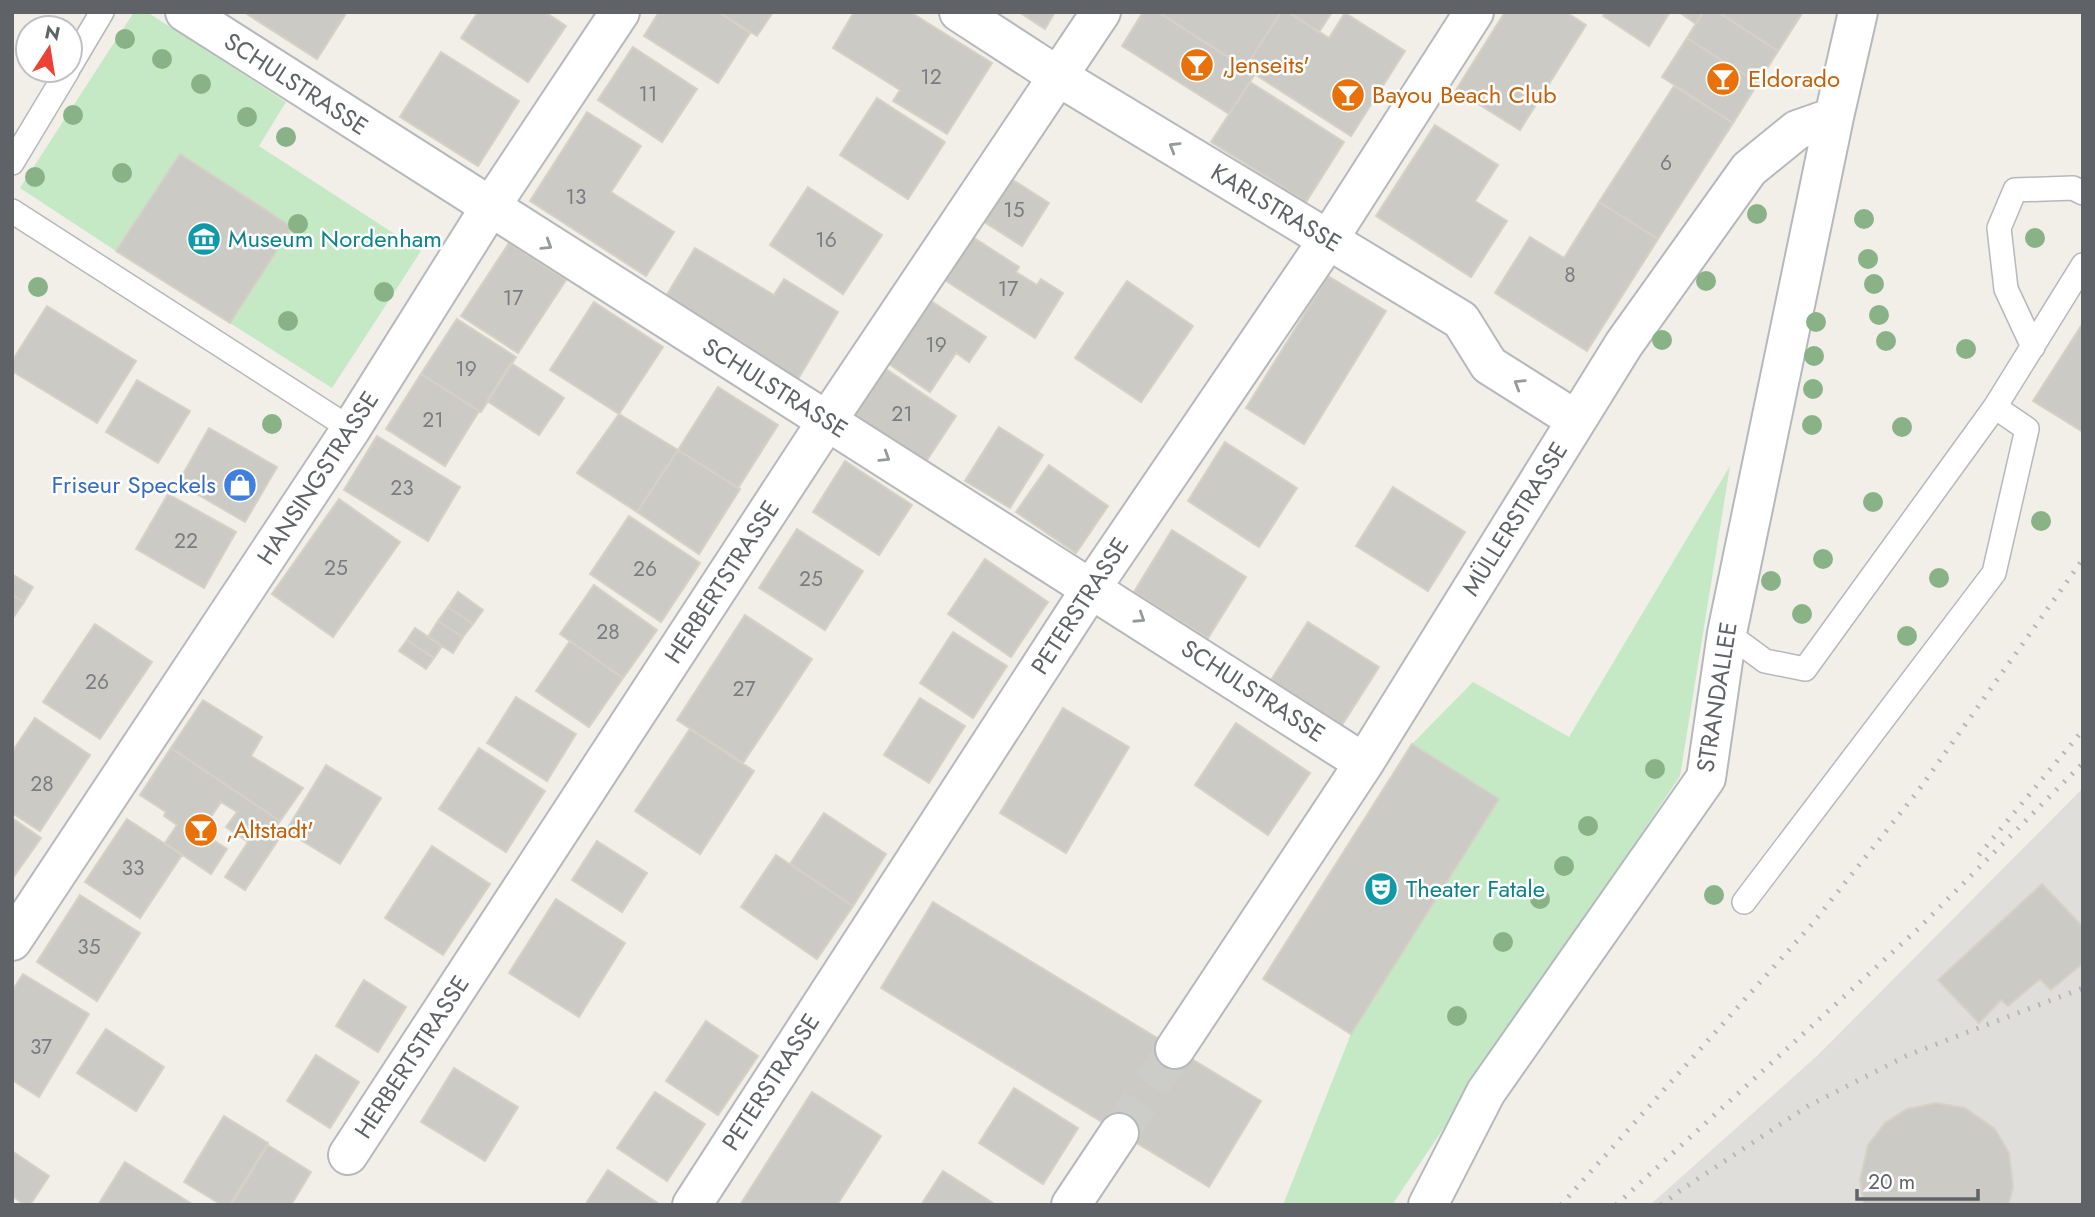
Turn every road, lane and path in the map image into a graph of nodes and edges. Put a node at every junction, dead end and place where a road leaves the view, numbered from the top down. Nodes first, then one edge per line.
1 (102, 12) edge
2 (185, 12) edge
3 (620, 12) edge
4 (959, 12) edge
5 (1101, 12) edge
6 (1474, 12) edge
7 (1858, 12) edge
8 (84, 43) edge
9 (1059, 77) junction
10 (59, 84) edge
11 (1834, 117) junction
12 (12, 163) edge
13 (2083, 193) edge
14 (489, 209) junction
15 (12, 211) edge
16 (1328, 240) junction
17 (2083, 265) edge
18 (2033, 347) junction
19 (1995, 407) junction
20 (1577, 420) junction
21 (827, 421) junction
22 (351, 429) junction
23 (1091, 587) junction
24 (1727, 633) junction
25 (1364, 763) junction
26 (1744, 902) dead end
27 (12, 941) edge
28 (1175, 1049) tunnel mouth
29 (1119, 1133) tunnel mouth
30 (348, 1155) dead end
31 (692, 1205) edge
32 (1071, 1205) edge
33 (1428, 1205) edge

1 - 8 lane
2 - 14 street, SCHULSTRASSE
3 - 14 street, HANSINGSTRASSE
4 - 9 street, KARLSTRASSE
5 - 9 street, HERBERTSTRASSE
6 - 16 street, PETERSTRASSE
7 - 11 street
16 -> 9 street, KARLSTRASSE
9 - 21 street, HERBERTSTRASSE
10 - 12 lane
11 - 20 street, MÜLLERSTRASSE
11 - 24 street, STRANDALLEE
13 - 18 lane
14 -> 21 street, SCHULSTRASSE
14 - 22 street, HANSINGSTRASSE
15 - 22 lane
20 -> 16 street, KARLSTRASSE
16 - 23 street, PETERSTRASSE
17 - 18 lane
18 - 19 lane
19 - 24 lane
19 - 26 lane
20 - 25 street, MÜLLERSTRASSE
21 -> 23 street, SCHULSTRASSE
21 - 30 street, HERBERTSTRASSE
22 - 27 street, HANSINGSTRASSE
23 -> 25 street, SCHULSTRASSE
23 - 31 street, PETERSTRASSE
24 - 33 street, STRANDALLEE
25 - 28 street, MÜLLERSTRASSE
29 - 32 street

